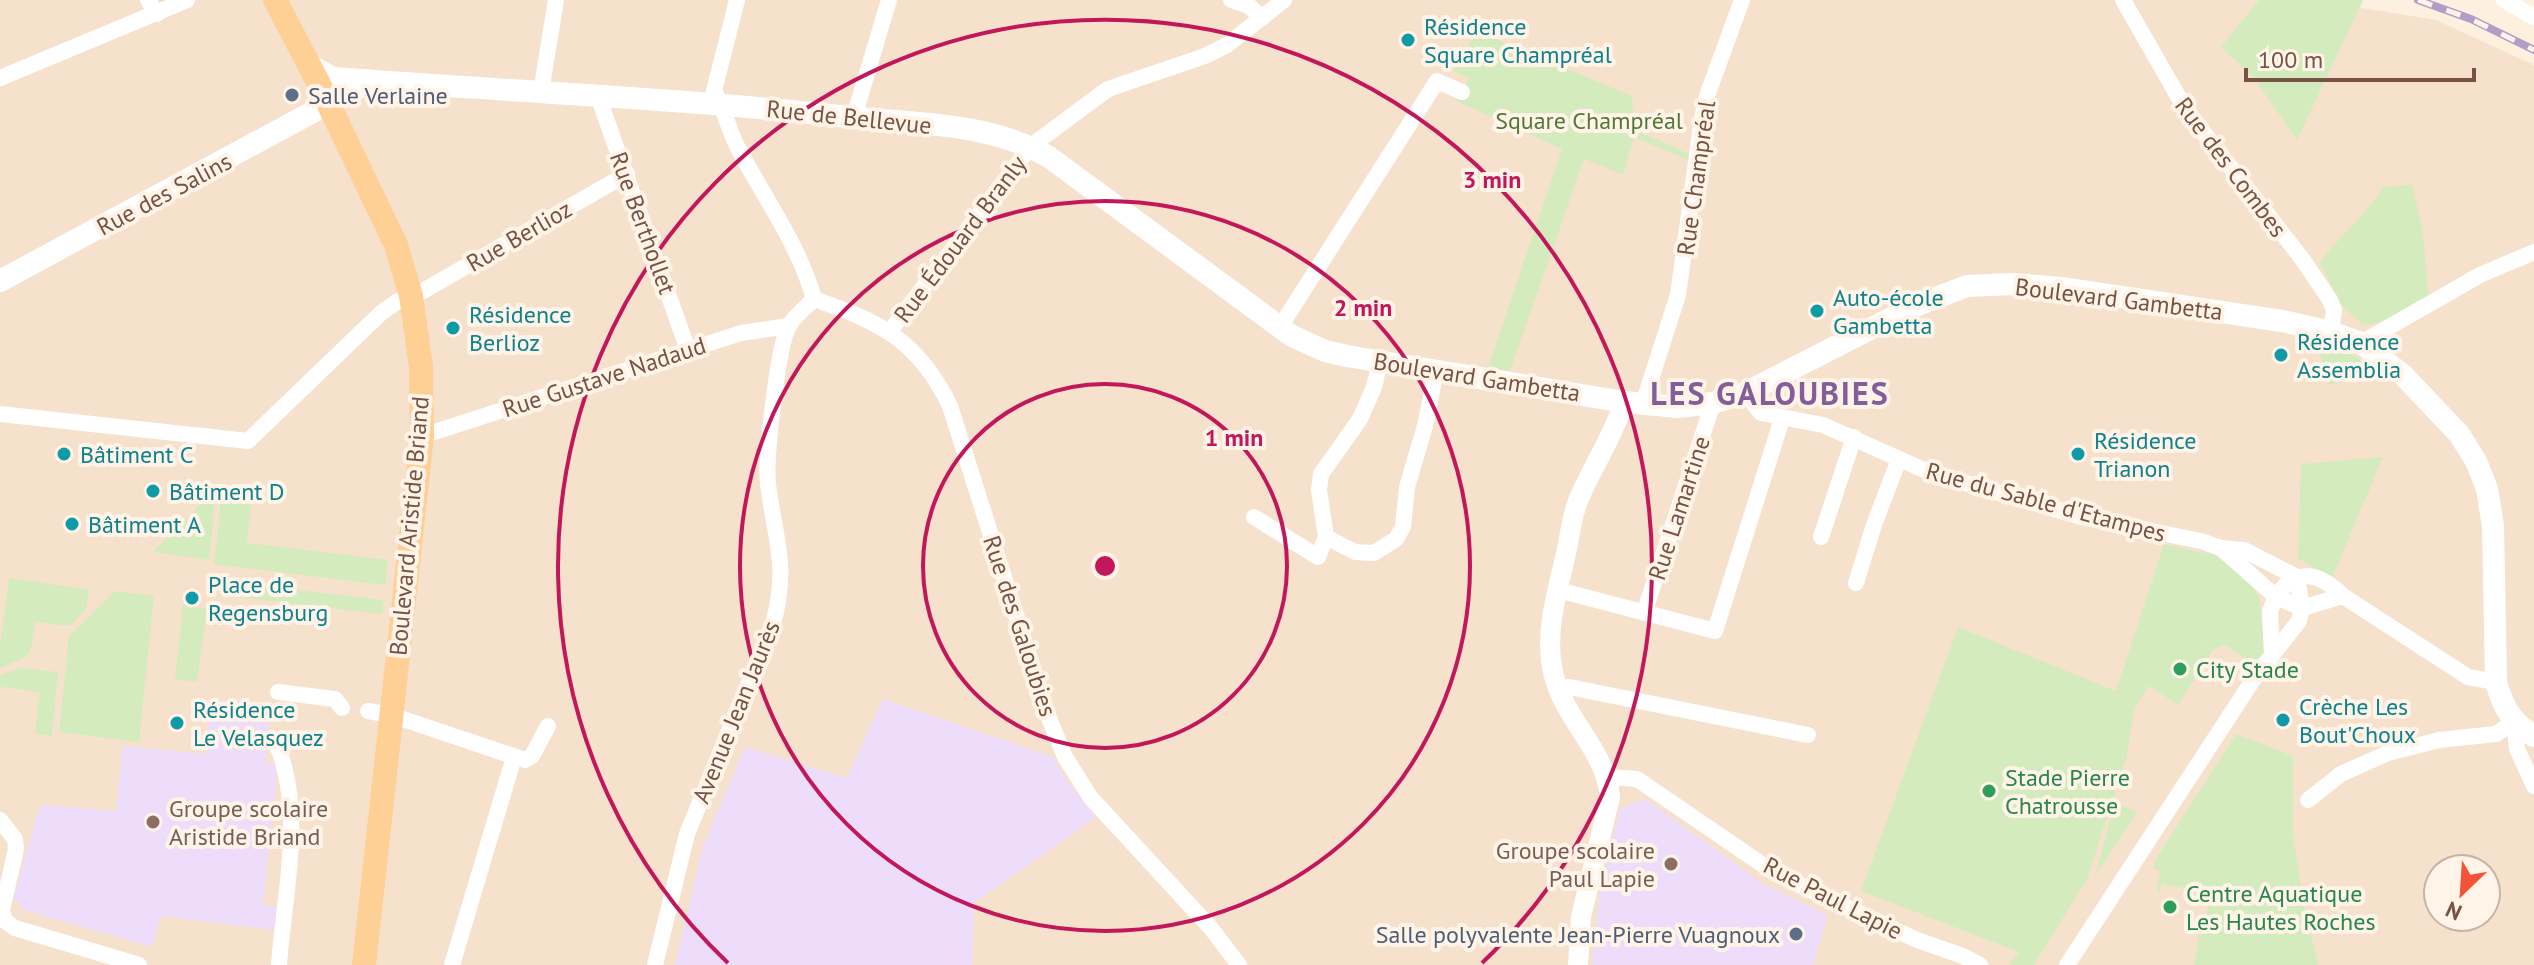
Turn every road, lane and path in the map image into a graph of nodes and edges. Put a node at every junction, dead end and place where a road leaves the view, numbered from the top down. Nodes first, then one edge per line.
1 (187, 0) edge
2 (275, 0) edge
3 (556, 0) edge
4 (737, 0) edge
5 (889, 0) edge
6 (1231, 0) edge
7 (1284, 0) edge
8 (1742, 0) edge
9 (2123, 0) edge
10 (2504, 0) edge
11 (153, 7) edge
12 (2534, 17) edge
13 (1262, 18) junction
14 (309, 65) junction
15 (0, 78) edge
16 (370, 81) junction
17 (541, 92) junction
18 (1462, 92) dead end
19 (598, 96) junction
20 (327, 104) junction
21 (722, 105) junction
22 (854, 117) junction
23 (1031, 146) junction
24 (627, 174) junction
25 (2534, 252) edge
26 (0, 281) edge
27 (411, 296) junction
28 (814, 299) junction
29 (788, 326) junction
30 (1280, 327) junction
31 (890, 331) junction
32 (2331, 332) junction
33 (2361, 343) junction
34 (688, 350) junction
35 (1380, 362) junction
36 (1436, 371) junction
37 (1745, 393) junction
38 (1634, 403) junction
39 (1713, 403) junction
40 (0, 414) edge
41 (1782, 419) junction
42 (422, 436) junction
43 (1854, 437) junction
44 (1899, 459) junction
45 (1254, 517) dead end
46 (1326, 537) junction
47 (1821, 537) dead end
48 (2221, 548) junction
49 (2297, 577) junction
50 (1856, 583) dead end
51 (1558, 590) junction
52 (2343, 596) junction
53 (2276, 597) junction
54 (2302, 608) junction
55 (1644, 613) junction
56 (2272, 656) junction
57 (2496, 682) junction
58 (1559, 690) junction
59 (278, 692) dead end
60 (342, 708) dead end
61 (380, 713) junction
62 (2514, 722) junction
63 (548, 726) dead end
64 (1808, 735) dead end
65 (2534, 736) edge
66 (277, 745) dead end
67 (514, 757) junction
68 (1608, 777) junction
69 (2534, 786) edge
70 (2308, 800) dead end
71 (0, 820) edge
72 (139, 965) edge
73 (279, 965) edge
74 (364, 965) edge
75 (452, 965) edge
76 (655, 965) edge
77 (1239, 965) edge
78 (1578, 965) edge
79 (1980, 965) edge
80 (2067, 965) edge

1 - 11 street
2 - 14 main road, Boulevard Aristide Briand
3 - 17 street
4 - 21 street
5 - 22 street
6 - 13 street
7 - 13 street
8 - 38 street, Rue Champréal
9 - 32 street, Rue des Combes
10 - 12 street
11 - 15 street
13 - 23 street
14 - 16 main road, Rue de Bellevue
14 - 20 main road, Boulevard Aristide Briand
16 - 17 main road, Rue de Bellevue
16 - 20 main road
17 - 19 main road, Rue de Bellevue
18 - 30 street
19 - 21 main road, Rue de Bellevue
19 - 24 street, Rue Berthollet
20 - 26 main road, Rue des Salins
20 - 27 main road, Boulevard Aristide Briand
21 - 22 main road, Rue de Bellevue
21 - 28 street
22 - 23 main road, Rue de Bellevue
23 - 30 main road, Boulevard Gambetta
23 - 31 street, Rue Édouard Branly
24 - 27 street, Rue Berlioz
24 - 34 street, Rue Berthollet
25 - 33 street
27 - 40 street, Rue Berlioz
27 - 42 main road, Boulevard Aristide Briand
28 - 29 street
28 - 31 street, Rue des Galoubies
29 - 34 street, Rue Gustave Nadaud
29 - 76 street, Avenue Jean Jaurès
30 - 35 main road, Boulevard Gambetta
31 - 77 street, Rue des Galoubies
32 - 33 main road, Boulevard Gambetta
32 - 37 main road, Boulevard Gambetta
33 - 57 main road, Boulevard Gambetta
34 - 42 street, Rue Gustave Nadaud
35 - 36 main road, Boulevard Gambetta
35 - 46 street
36 - 38 main road, Boulevard Gambetta
36 - 46 street
37 - 39 main road, Boulevard Gambetta
37 - 41 street, Rue du Sable d'Etampes
38 - 39 main road, Boulevard Gambetta
38 - 51 street
39 - 55 street, Rue Lamartine
41 - 43 street, Rue du Sable d'Etampes
41 - 55 street
42 - 61 main road, Boulevard Aristide Briand
43 - 44 street, Rue du Sable d'Etampes
43 - 47 street
44 - 48 street, Rue du Sable d'Etampes
44 - 50 street
45 - 46 street
48 - 49 street, Rue du Sable d'Etampes
48 - 53 street, Rue du Sable d'Etampes
49 - 52 street, Rue du Sable d'Etampes
49 - 53 street
49 - 54 street
51 - 55 street
51 - 58 street
52 - 54 street
52 - 57 street, Rue du Sable d'Etampes
53 - 54 street, Rue du Sable d'Etampes
53 - 56 street
54 - 56 street
56 - 80 street
57 - 62 main road, Boulevard Gambetta
58 - 64 street
58 - 68 street
59 - 60 street
61 - 67 street
61 - 74 main road, Boulevard Aristide Briand
62 - 65 main road, Boulevard Gambetta
62 - 69 street
62 - 70 street
63 - 67 street
66 - 73 street
67 - 75 street
68 - 78 street
68 - 79 street, Rue Paul Lapie
71 - 72 street

